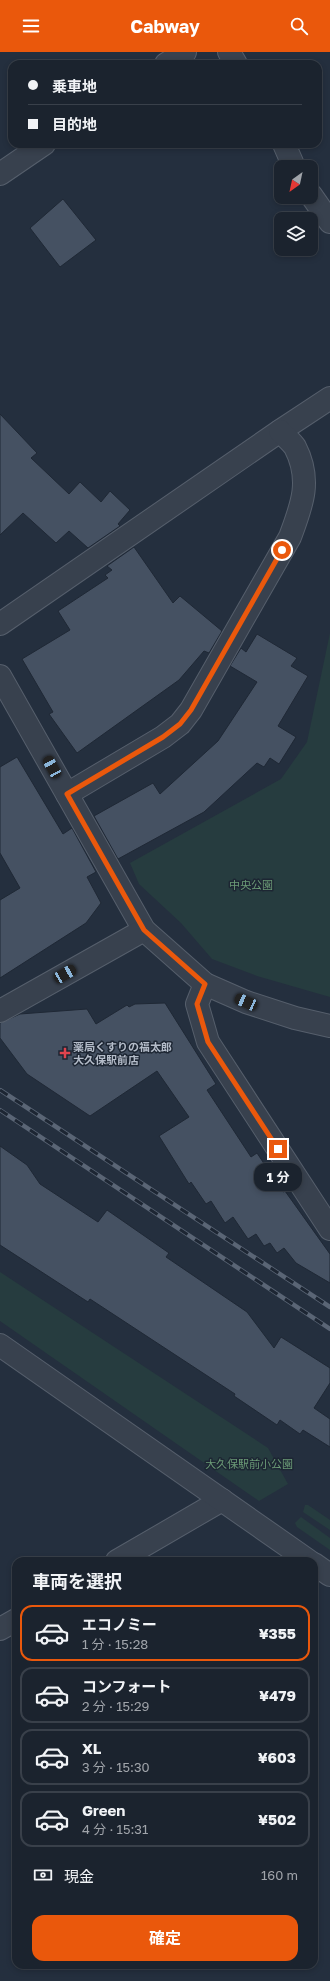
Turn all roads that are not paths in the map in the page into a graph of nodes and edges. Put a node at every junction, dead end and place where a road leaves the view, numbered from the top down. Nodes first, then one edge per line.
1 (185, 52) edge
2 (172, 60) edge
3 (38, 148) edge
4 (286, 148) edge
5 (291, 160) edge
6 (0, 174) edge
7 (317, 204) edge
8 (330, 222) edge
9 (330, 398) edge
10 (280, 431) junction
11 (0, 624) edge
12 (0, 676) edge
13 (67, 794) junction
14 (144, 930) junction
15 (205, 984) junction
16 (0, 1012) edge
17 (330, 1026) edge
18 (330, 1230) edge
19 (0, 1345) edge
20 (222, 1500) junction
21 (124, 1557) edge
22 (303, 1557) edge
23 (318, 1567) edge
24 (330, 1576) edge
25 (12, 1622) edge
26 (0, 1629) edge

1 - 2 street
3 - 6 street
4 - 5 street
7 - 8 street
9 - 10 street
10 - 11 street
10 - 13 street
12 - 13 street
13 - 14 street
14 - 15 street
14 - 16 street
15 - 17 street
15 - 18 street
19 - 20 street
20 - 21 street
20 - 22 street
23 - 24 street
25 - 26 street

